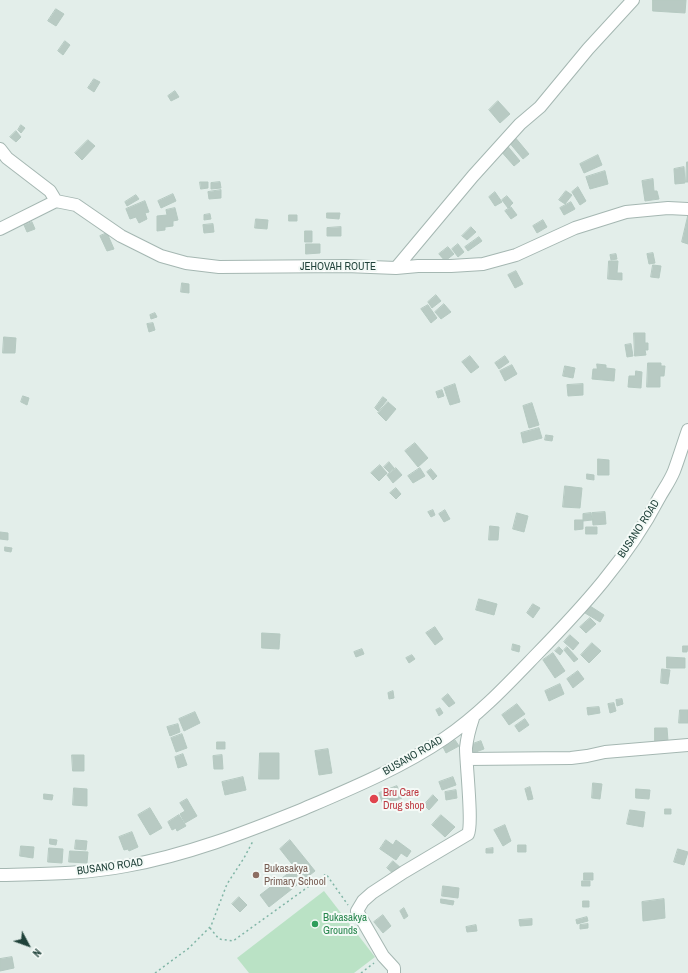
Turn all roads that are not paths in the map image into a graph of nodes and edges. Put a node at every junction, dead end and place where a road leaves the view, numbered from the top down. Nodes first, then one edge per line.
1 (633, 0) edge
2 (0, 149) edge
3 (56, 201) junction
4 (688, 209) edge
5 (0, 229) edge
6 (396, 268) junction
7 (688, 430) edge
8 (473, 718) junction
9 (688, 745) edge
10 (467, 759) junction
11 (0, 875) edge
12 (394, 973) edge

1 - 6 street
2 - 3 street
3 - 5 street
3 - 6 street, JEHOVAH ROUTE
4 - 6 street, JEHOVAH ROUTE
7 - 8 street, BUSANO ROAD
8 - 10 street
8 - 11 street, BUSANO ROAD
9 - 10 street
10 - 12 street

